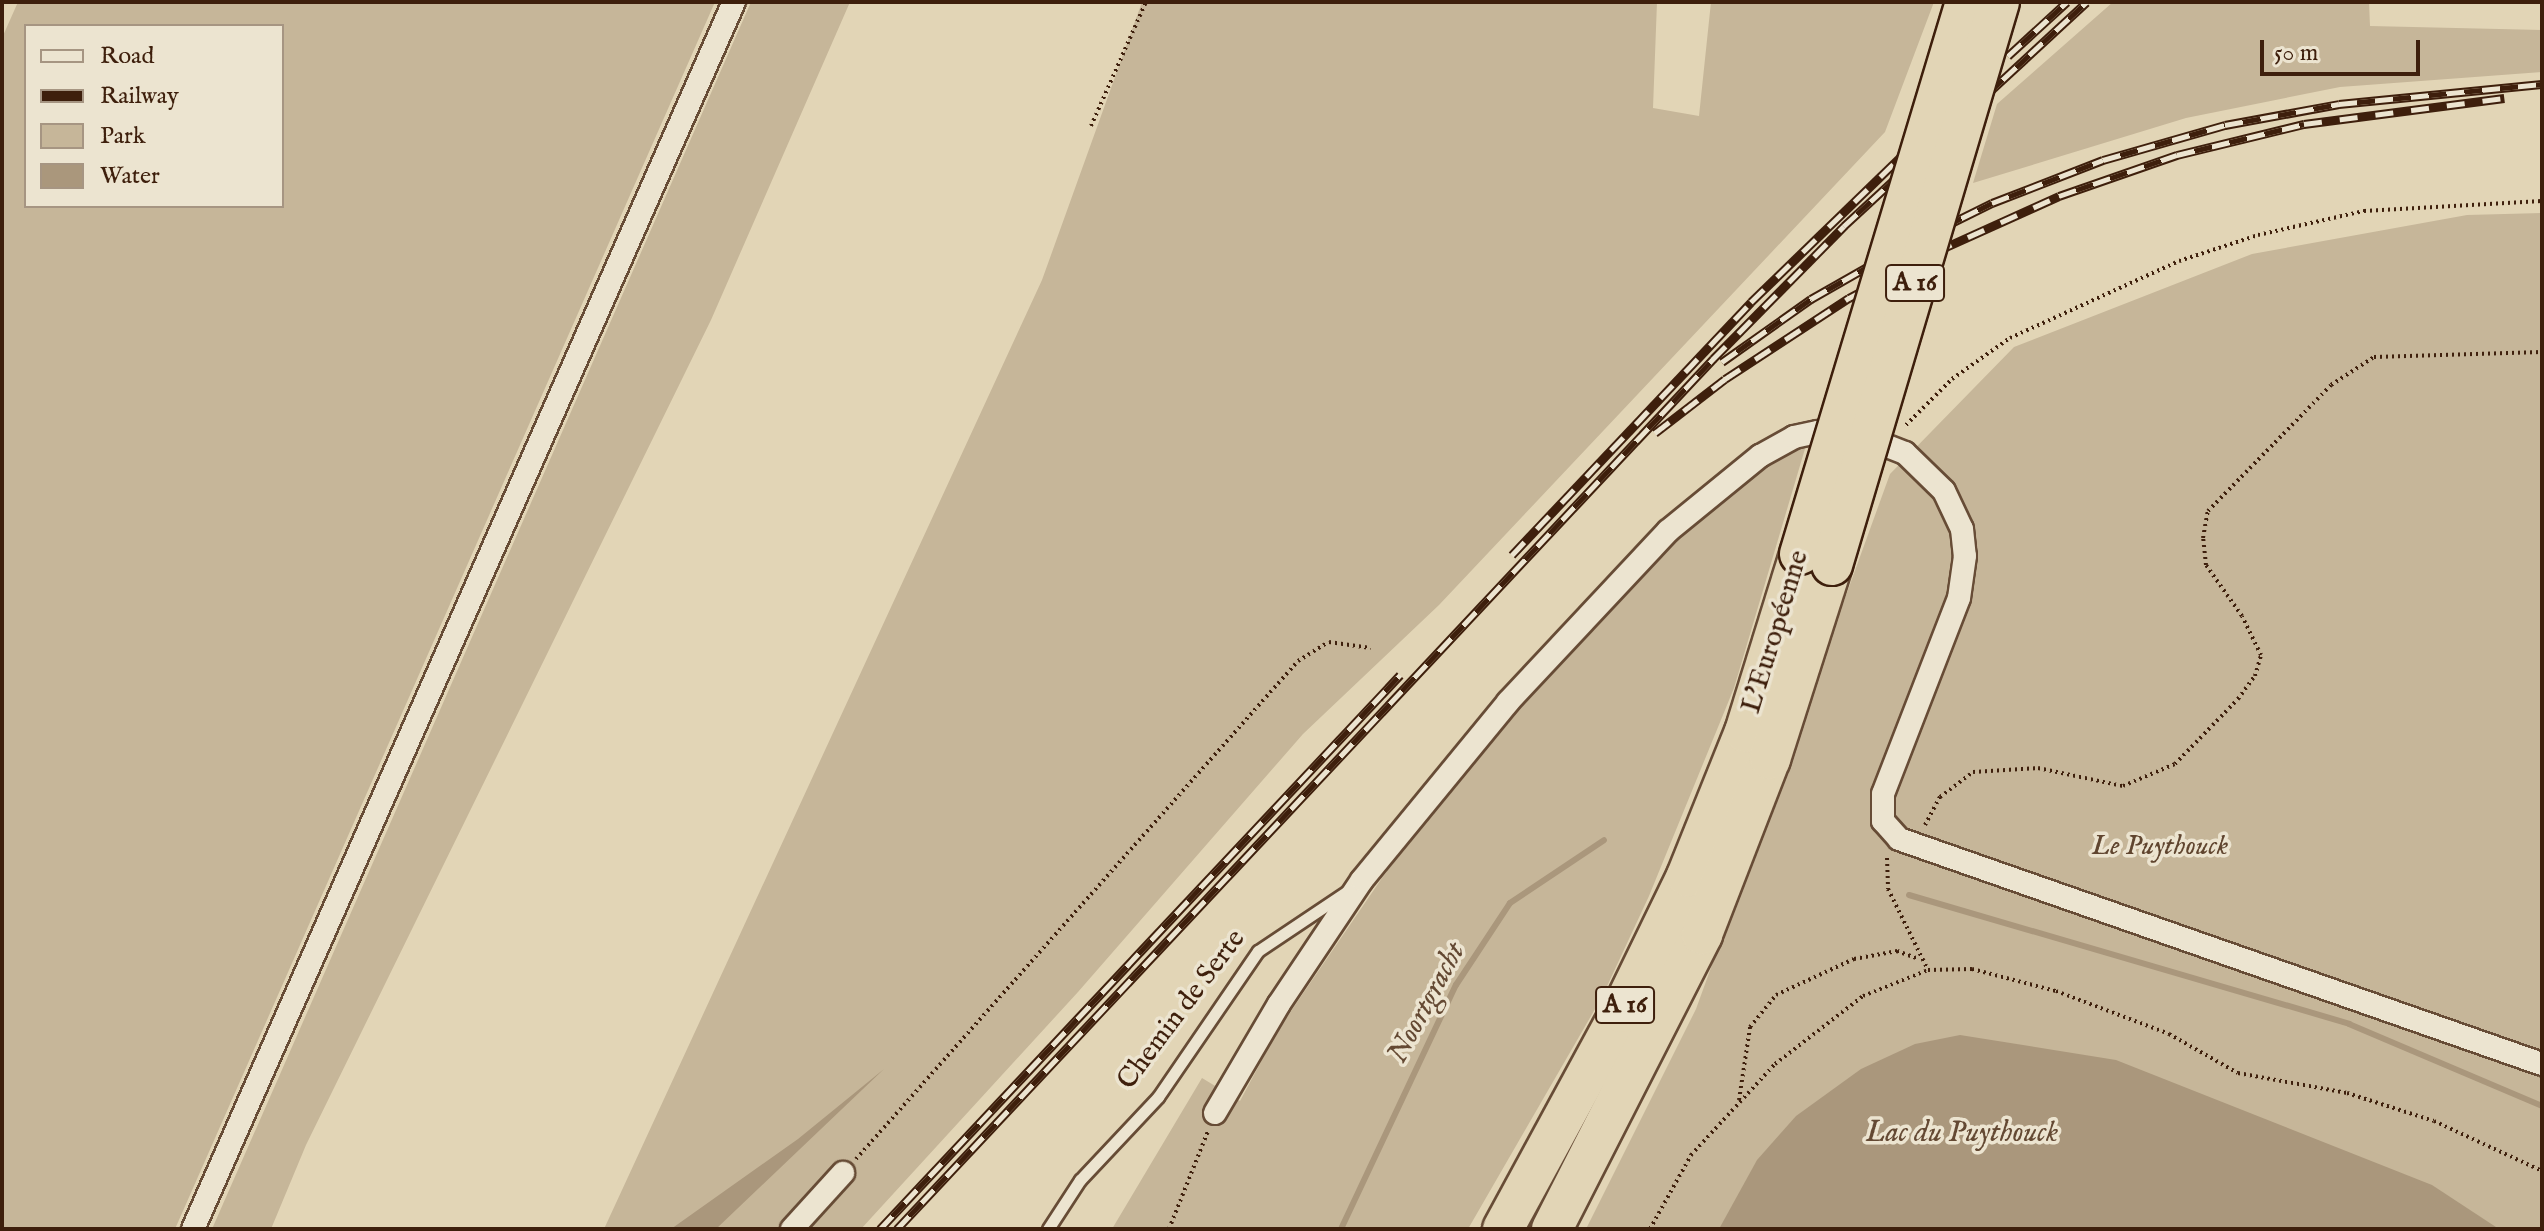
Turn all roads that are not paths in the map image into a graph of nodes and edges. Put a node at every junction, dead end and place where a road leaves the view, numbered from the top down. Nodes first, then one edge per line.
1 (734, 2) edge
2 (1966, 2) edge
3 (1999, 2) edge
4 (1816, 560) junction
5 (1362, 880) junction
6 (2542, 1064) edge
7 (1215, 1113) road end
8 (843, 1173) road end
9 (193, 1229) edge
10 (792, 1229) edge
11 (1048, 1229) edge
12 (1503, 1229) edge
13 (1552, 1229) edge

1 - 9 street
2 - 4 highway, L'Européenne / A 16, bridge
3 - 4 highway, L'Européenne / A 16, bridge
4 - 12 highway, L'Européenne / A 16
4 - 13 highway, L'Européenne / A 16
5 - 6 street, Chemin de Serte
5 - 7 street
5 - 11 lane, Chemin de Serte
8 - 10 street

